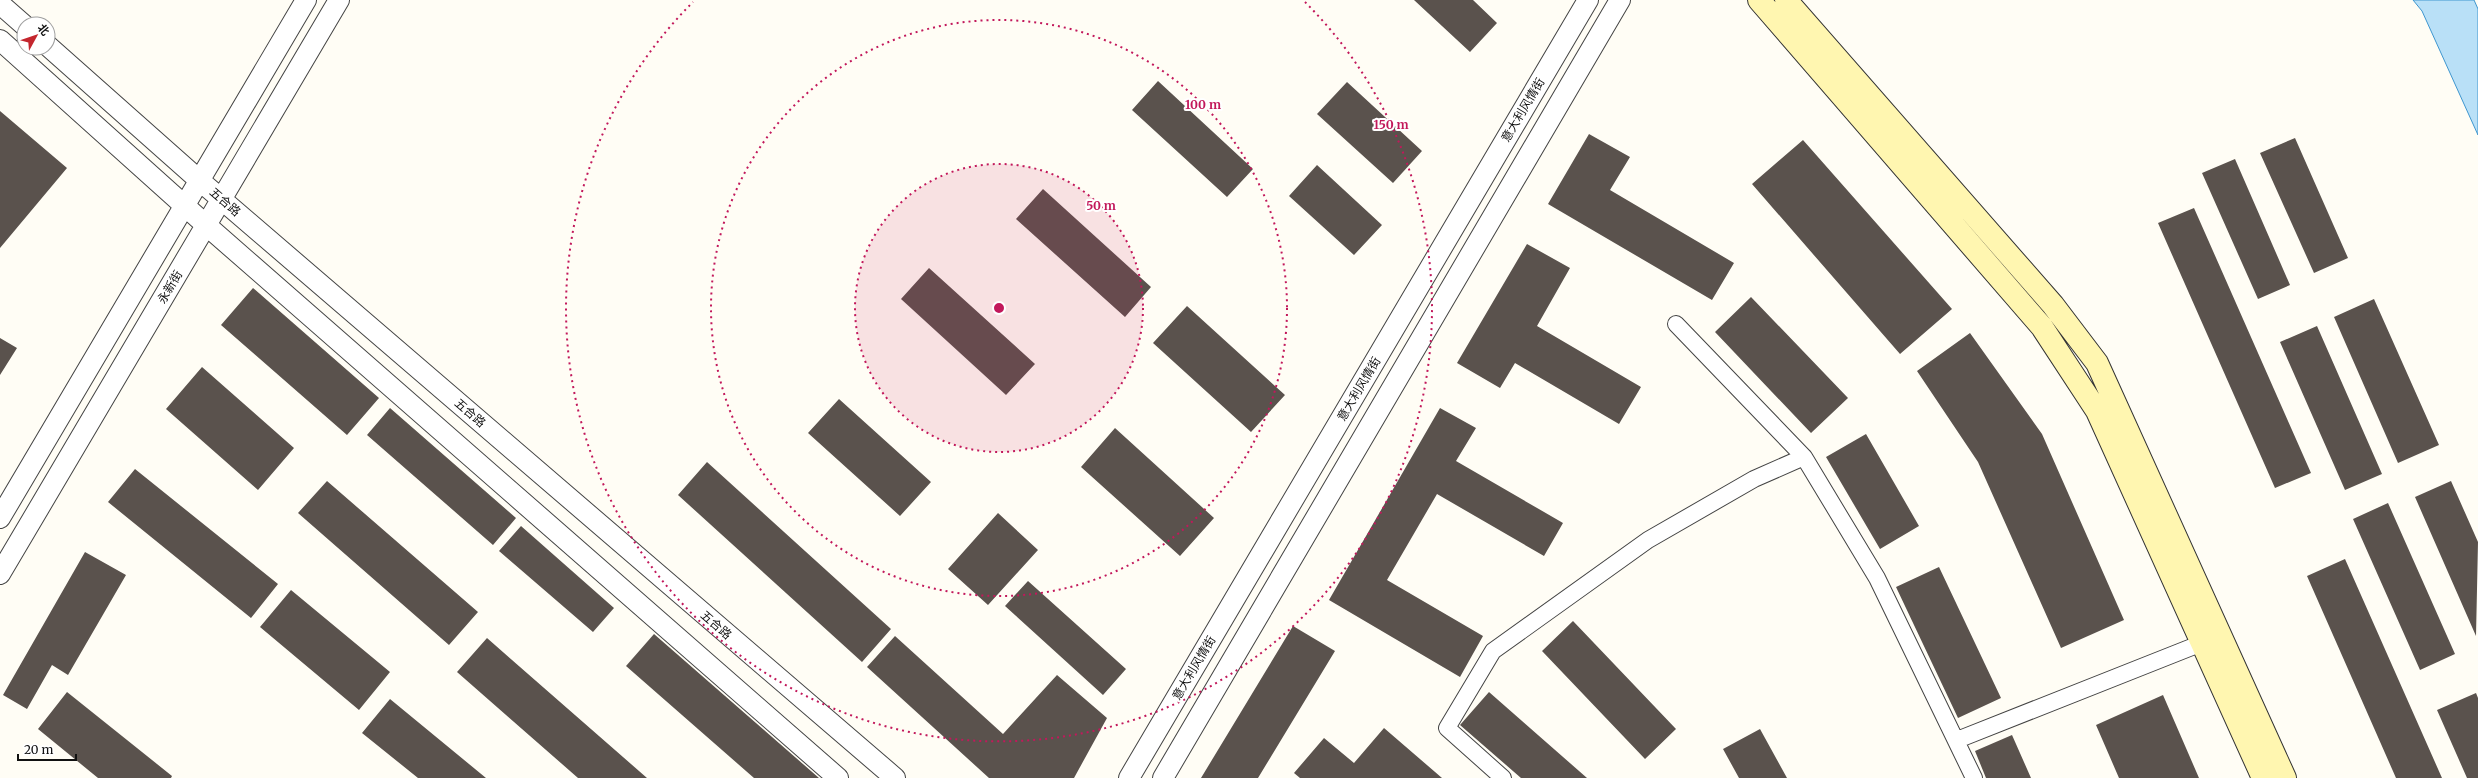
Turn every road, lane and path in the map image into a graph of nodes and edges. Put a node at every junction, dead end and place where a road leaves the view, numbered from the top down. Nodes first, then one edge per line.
1 (306, 0) edge
2 (339, 0) edge
3 (1588, 0) edge
4 (1620, 0) edge
5 (1759, 0) edge
6 (1786, 0) edge
7 (0, 4) edge
8 (16, 18) edge
9 (0, 40) edge
10 (56, 53) edge
11 (199, 180) junction
12 (222, 200) junction
13 (184, 206) junction
14 (206, 225) junction
15 (1676, 324) dead end
16 (1804, 457) junction
17 (0, 518) edge
18 (0, 574) edge
19 (2202, 643) junction
20 (1957, 740) junction
21 (838, 778) edge
22 (895, 778) edge
23 (1129, 778) edge
24 (1163, 778) edge
25 (1503, 778) edge
26 (1974, 778) edge
27 (2263, 778) edge
28 (2285, 778) edge

1 - 11 street
2 - 12 street, 永新街
3 - 23 street, 意大利风情街
4 - 24 street
5 - 19 main road
6 - 28 main road
7 - 8 street
9 - 13 street
10 - 11 street, 五合路
11 - 12 street, 五合路
11 - 13 street
12 - 14 street, 永新街
12 - 22 street, 五合路
13 - 14 street
13 - 17 street
14 - 18 street, 永新街
14 - 21 street
15 - 16 street
16 - 20 street
16 - 25 street
19 - 20 street
19 - 27 main road
20 - 26 street

